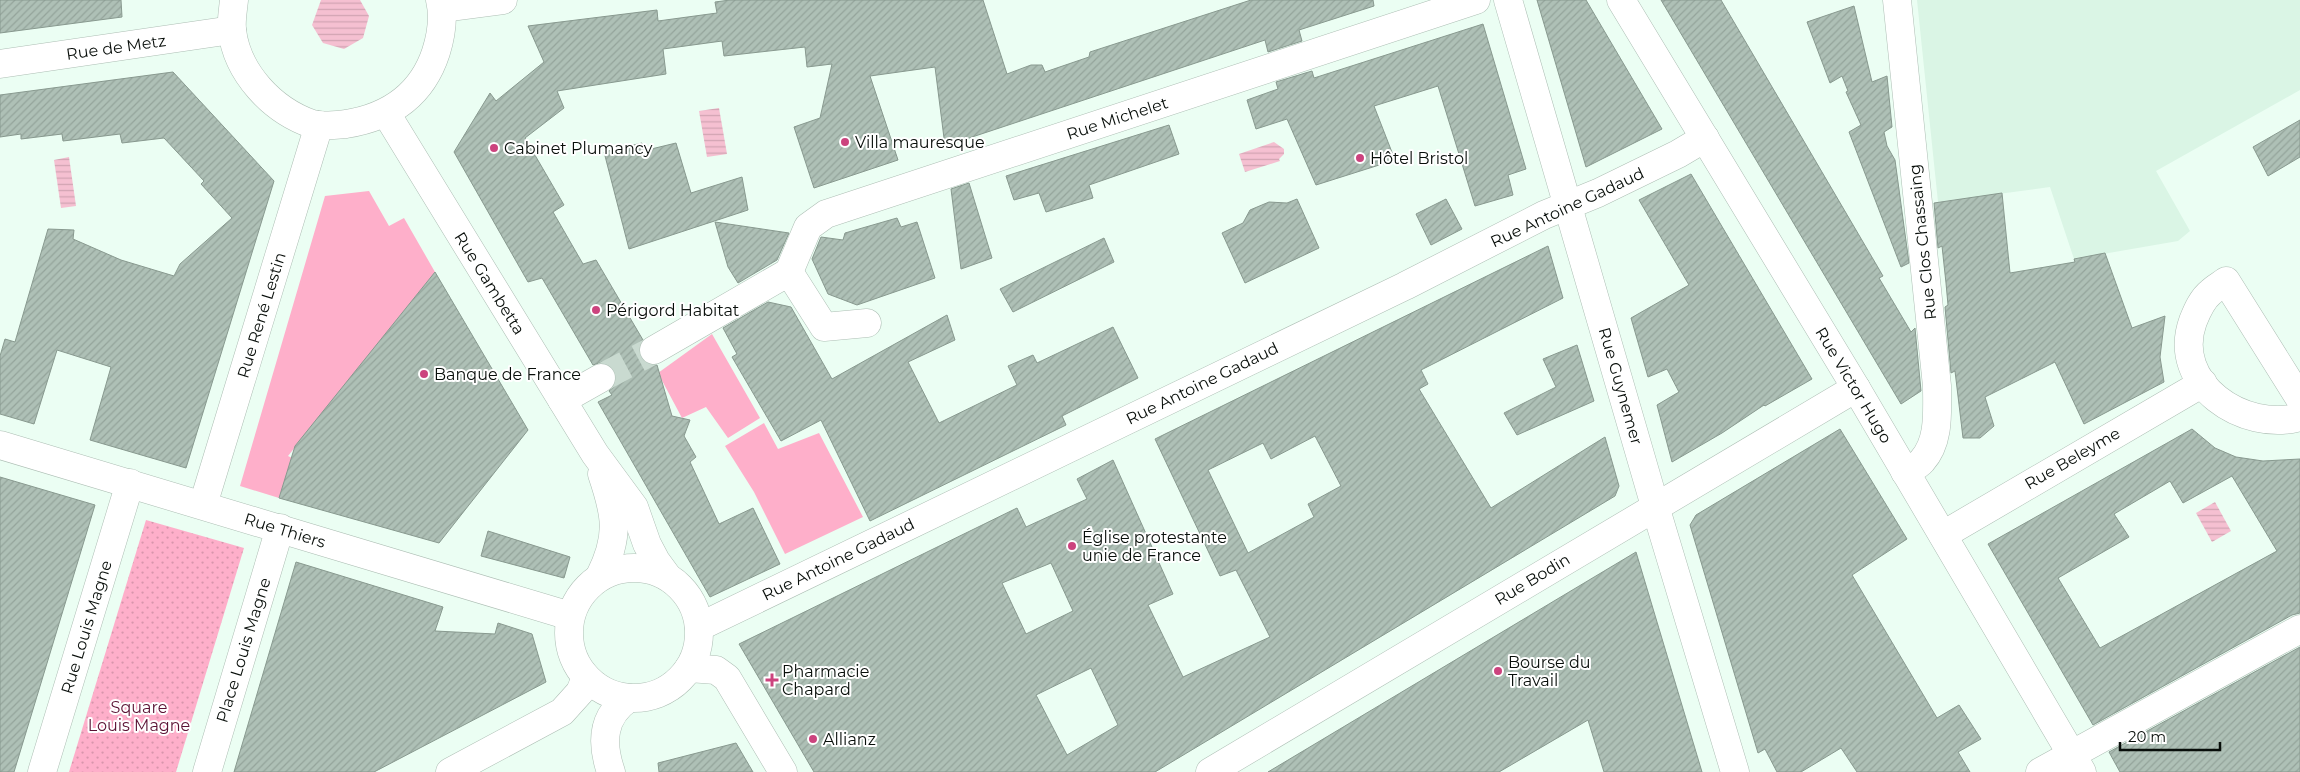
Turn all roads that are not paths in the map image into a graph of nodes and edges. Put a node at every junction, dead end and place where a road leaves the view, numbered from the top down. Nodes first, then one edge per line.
1 (234, 0) edge
2 (502, 0) edge
3 (1476, 0) edge
4 (1508, 0) edge
5 (1621, 0) edge
6 (1897, 0) edge
7 (441, 4) edge
8 (232, 30) junction
9 (0, 64) edge
10 (386, 113) junction
11 (319, 125) junction
12 (1705, 138) junction
13 (1568, 205) junction
14 (789, 272) junction
15 (867, 323) dead end
16 (654, 350) tunnel mouth
17 (601, 378) tunnel mouth
18 (2203, 383) junction
19 (1856, 388) junction
20 (2300, 399) edge
21 (562, 400) junction
22 (2300, 417) edge
23 (0, 445) edge
24 (595, 454) junction
25 (1905, 472) junction
26 (130, 483) junction
27 (203, 505) junction
28 (1655, 506) junction
29 (280, 528) junction
30 (1943, 535) junction
31 (600, 576) junction
32 (667, 576) junction
33 (570, 616) junction
34 (699, 627) junction
35 (2300, 629) edge
36 (689, 668) junction
37 (584, 675) junction
38 (629, 698) junction
39 (2077, 763) edge
40 (42, 772) edge
41 (206, 772) edge
42 (450, 772) edge
43 (611, 772) edge
44 (783, 772) edge
45 (1210, 772) edge
46 (1735, 772) edge
47 (2040, 772) edge

1 - 8 street
2 - 7 street
3 - 14 street, Rue Michelet
4 - 13 street, Rue Guynemer
5 - 12 street, Rue Victor Hugo
6 - 25 street, Rue Clos Chassaing
7 - 10 street
8 - 9 street, Rue de Metz
8 - 11 street
10 - 11 street
10 - 21 street, Rue Gambetta
11 - 27 street, Rue René Lestin
12 - 13 street, Rue Antoine Gadaud
12 - 19 street, Rue Victor Hugo
13 - 28 street, Rue Guynemer
13 - 34 street, Rue Antoine Gadaud
14 - 15 street
14 - 16 street
17 - 21 street
18 - 20 street
18 - 22 street
18 - 30 street, Rue Beleyme
19 - 25 street, Rue Victor Hugo
19 - 28 street, Rue Bodin
21 - 24 street, Rue Gambetta
23 - 26 street, Rue Thiers
24 - 31 street, Rue Gambetta
24 - 32 street, Rue Gambetta
25 - 30 street, Rue Victor Hugo
26 - 27 street, Rue Thiers
26 - 40 street, Rue Louis Magne
27 - 29 street, Rue Thiers
28 - 45 street, Rue Bodin
28 - 46 street, Rue Guynemer
29 - 33 street, Rue Thiers
29 - 41 street, Place Louis Magne
30 - 39 street, Rue Victor Hugo
31 - 32 street
31 - 33 street
32 - 34 street
33 - 37 street
34 - 36 street
35 - 39 street
36 - 38 street
36 - 44 street
37 - 38 street
37 - 42 street
38 - 43 street
39 - 47 street

